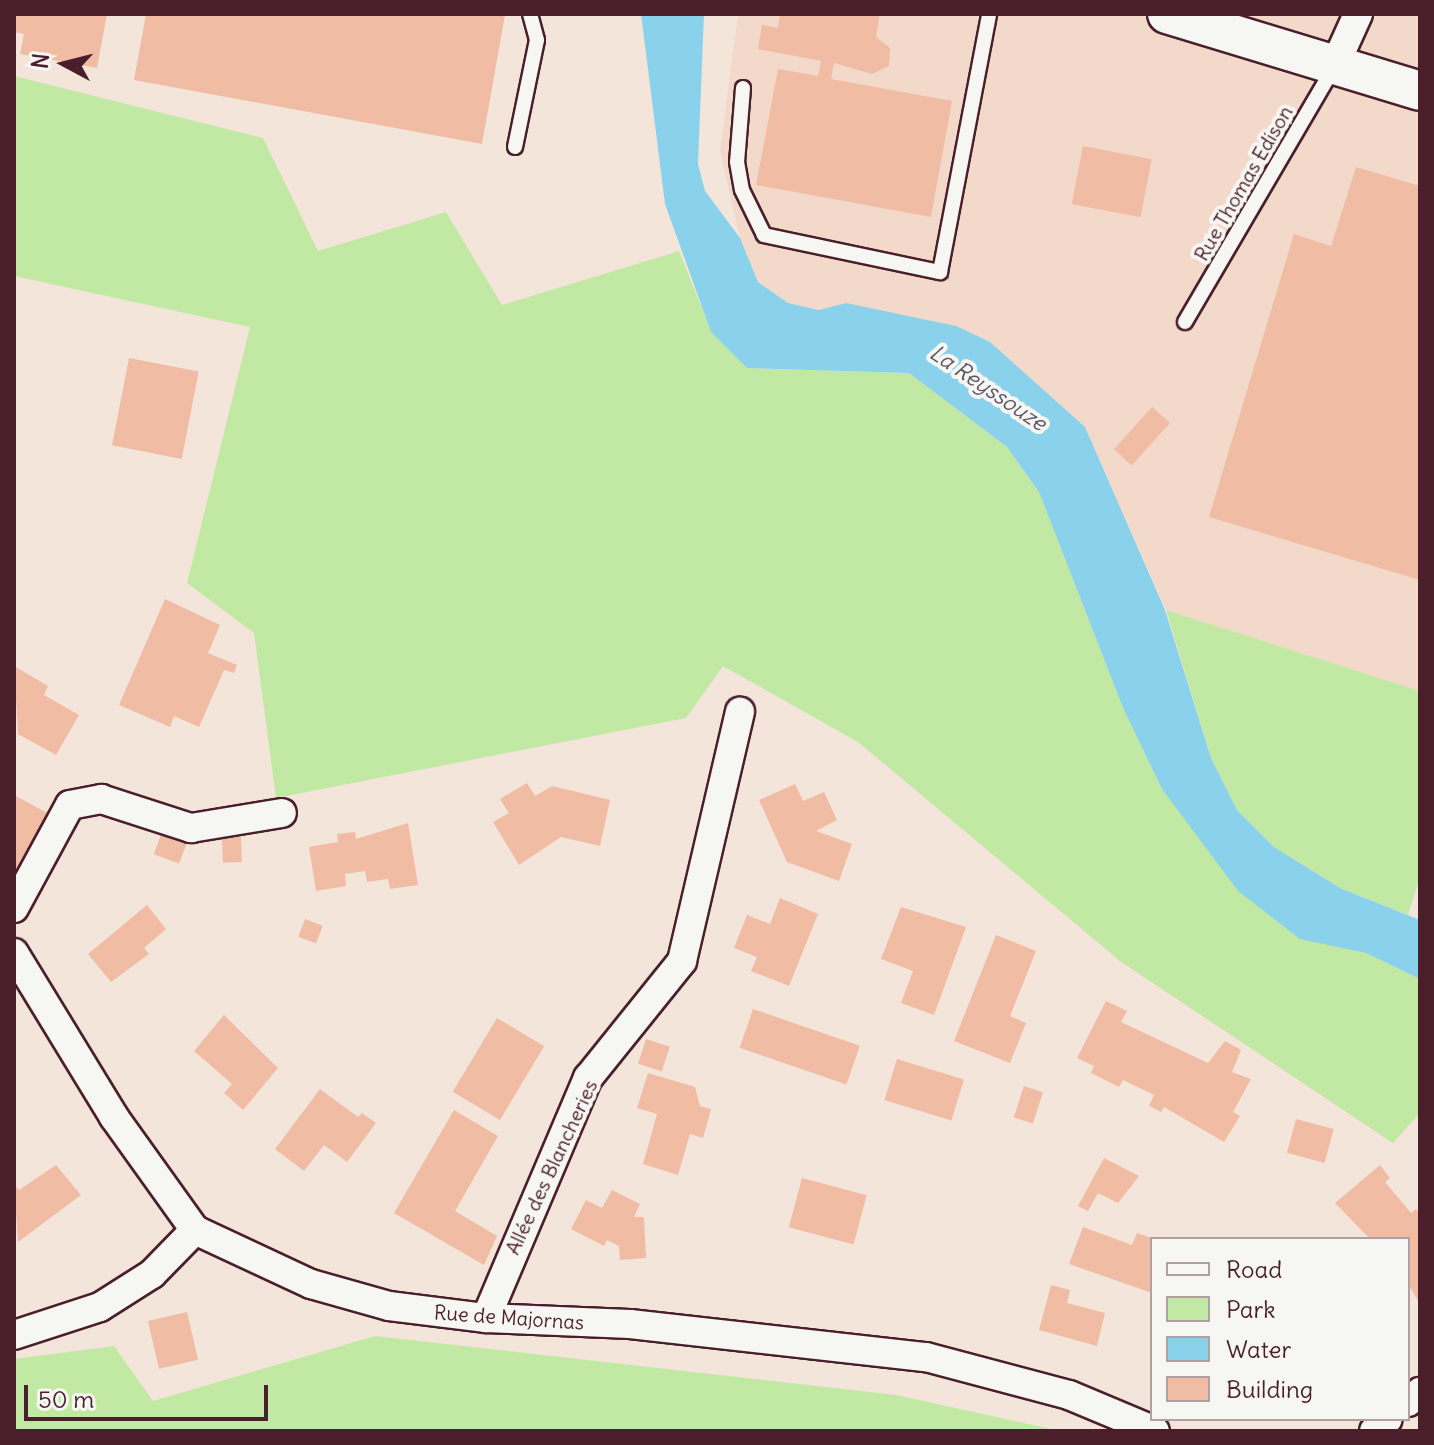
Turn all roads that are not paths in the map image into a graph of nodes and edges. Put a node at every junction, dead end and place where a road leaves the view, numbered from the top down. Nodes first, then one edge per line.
1 (530, 14) edge
2 (989, 14) edge
3 (1167, 14) edge
4 (1358, 14) edge
5 (1335, 65) junction
6 (743, 88) dead end
7 (1420, 91) edge
8 (515, 147) dead end
9 (1185, 322) dead end
10 (740, 712) dead end
11 (282, 813) dead end
12 (14, 908) edge
13 (14, 953) edge
14 (195, 1230) junction
15 (486, 1318) junction
16 (14, 1335) edge
17 (1155, 1431) edge

1 - 8 lane
2 - 6 lane
3 - 5 street
4 - 5 street
5 - 7 street
5 - 9 lane, Rue Thomas Edison
10 - 15 street, Allée des Blancheries
11 - 12 street
13 - 14 street
14 - 15 street, Rue de Majornas
14 - 16 street
15 - 17 street, Rue de Majornas

